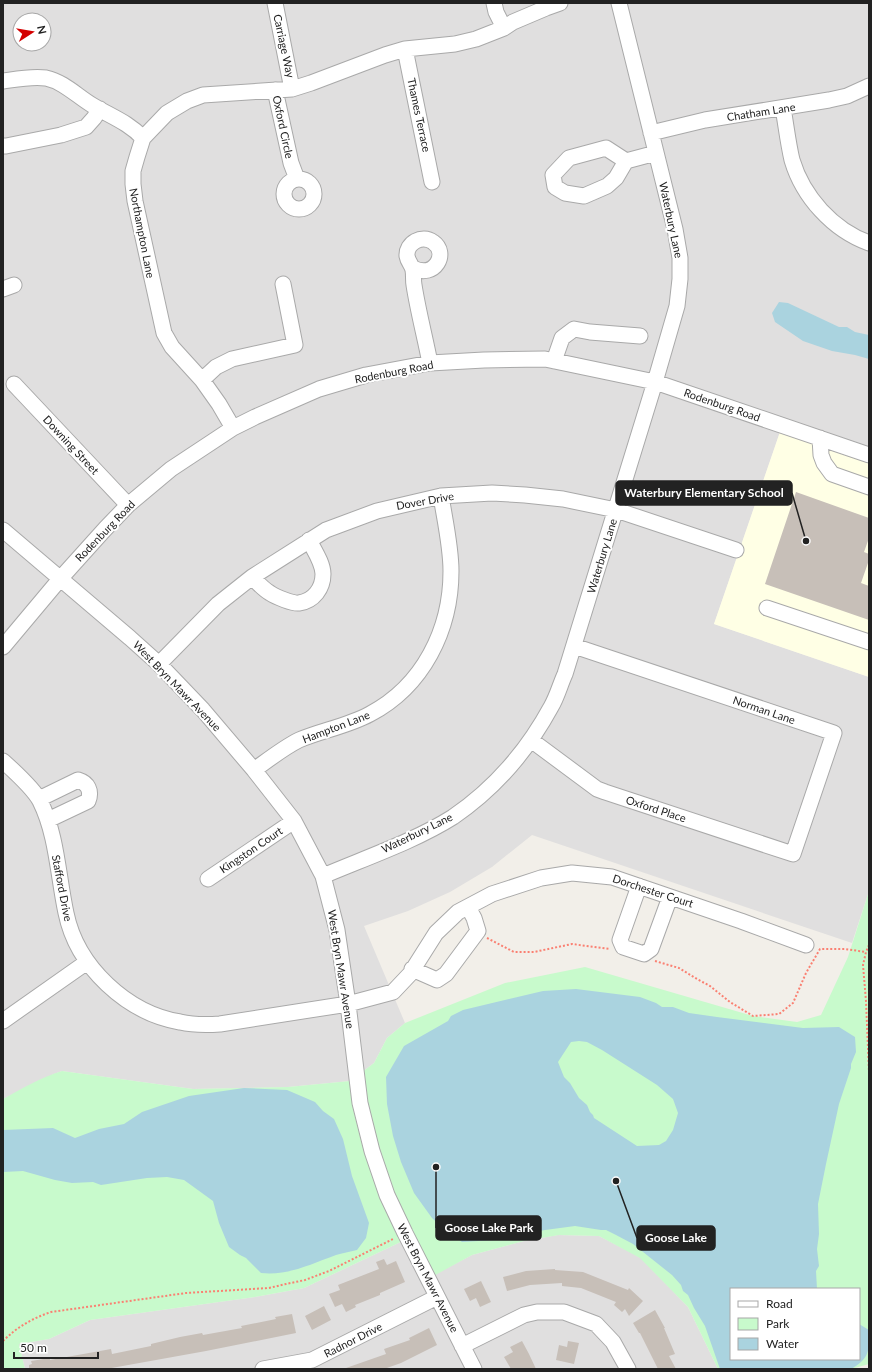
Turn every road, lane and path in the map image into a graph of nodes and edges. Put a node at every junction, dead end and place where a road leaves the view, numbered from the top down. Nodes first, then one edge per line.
1 (275, 3) edge
2 (494, 3) edge
3 (560, 3) edge
4 (619, 3) edge
5 (504, 28) junction
6 (405, 49) junction
7 (3, 81) edge
8 (869, 86) edge
9 (292, 89) junction
10 (275, 90) junction
11 (783, 108) junction
12 (100, 109) junction
13 (651, 133) junction
14 (143, 138) junction
15 (3, 146) edge
16 (656, 154) junction
17 (626, 161) junction
18 (297, 179) dead end
19 (432, 182) dead end
20 (869, 243) edge
21 (413, 268) dead end
22 (283, 284) dead end
23 (640, 336) dead end
24 (554, 361) junction
25 (430, 363) junction
26 (202, 380) junction
27 (655, 382) junction
28 (14, 384) dead end
29 (233, 428) junction
30 (820, 438) junction
31 (869, 455) edge
32 (869, 487) edge
33 (441, 496) junction
34 (128, 505) junction
35 (616, 510) junction
36 (3, 530) edge
37 (309, 540) junction
38 (736, 550) dead end
39 (252, 576) junction
40 (60, 578) junction
41 (767, 608) dead end
42 (869, 642) edge
43 (574, 646) junction
44 (3, 647) edge
45 (159, 664) junction
46 (531, 740) junction
47 (3, 761) edge
48 (254, 770) junction
49 (39, 799) junction
50 (48, 820) junction
51 (294, 822) junction
52 (793, 854) joint
53 (323, 876) junction
54 (208, 879) dead end
55 (638, 886) junction
56 (670, 897) junction
57 (468, 907) junction
58 (485, 937) dead end
59 (806, 945) dead end
60 (869, 945) edge
61 (613, 950) dead end
62 (866, 952) junction
63 (649, 960) dead end
64 (87, 962) junction
65 (412, 970) junction
66 (348, 1004) junction
67 (3, 1021) edge
68 (869, 1072) edge
69 (405, 1233) junction
70 (437, 1297) junction
71 (3, 1342) edge
72 (462, 1346) junction
73 (263, 1369) edge
74 (474, 1369) edge
75 (628, 1369) edge

1 - 9 street, Carriage Way
2 - 5 street
3 - 5 street
4 - 13 street, Waterbury Lane
5 - 6 street
6 - 9 street
6 - 19 street, Thames Terrace
7 - 12 street
8 - 11 street, Chatham Lane
9 - 10 street, Oxford Circle
10 - 14 street, Northampton Lane
10 - 18 street, Oxford Circle
11 - 13 street, Chatham Lane
11 - 20 street
12 - 14 street
12 - 15 street
13 - 16 street, Waterbury Lane
14 - 26 street, Northampton Lane
16 - 17 street
16 - 27 street, Waterbury Lane
17 - 17 street
21 - 25 street
22 - 26 street
23 - 24 street
24 - 25 street, Rodenburg Road
24 - 27 street, Rodenburg Road
25 - 29 street, Rodenburg Road
26 - 29 street, Northampton Lane
27 - 30 street, Rodenburg Road
27 - 35 street, Waterbury Lane
28 - 34 street, Downing Street
29 - 34 street, Rodenburg Road
30 - 31 street, Rodenburg Road
30 - 32 street
33 - 35 street, Dover Drive
33 - 37 street, Dover Drive
33 - 48 street, Hampton Lane
34 - 40 street, Rodenburg Road
35 - 38 street, Dover Drive
35 - 43 street, Waterbury Lane
36 - 40 street, West Bryn Mawr Avenue
37 - 39 street, Dover Drive
37 - 39 street
39 - 45 street, Dover Drive
40 - 44 street, Rodenburg Road
40 - 45 street, West Bryn Mawr Avenue
41 - 42 street
43 - 46 street, Waterbury Lane
43 - 52 street, Norman Lane
45 - 48 street, West Bryn Mawr Avenue
46 - 52 street, Oxford Place
46 - 53 street, Waterbury Lane
47 - 49 street, Stafford Drive
48 - 51 street, West Bryn Mawr Avenue
49 - 50 street, Stafford Drive
49 - 50 street
50 - 64 street, Stafford Drive
51 - 53 street, West Bryn Mawr Avenue
51 - 54 street, Kingston Court
53 - 66 street, West Bryn Mawr Avenue
55 - 56 street, Dorchester Court
55 - 56 street
55 - 57 street, Dorchester Court
56 - 59 street, Dorchester Court
57 - 65 street, Dorchester Court
57 - 65 street
58 - 61 path
60 - 62 path
62 - 63 path
62 - 68 path
64 - 66 street, Stafford Drive
64 - 67 street
65 - 66 street, Dorchester Court
66 - 69 street, West Bryn Mawr Avenue
69 - 70 street, West Bryn Mawr Avenue
69 - 71 path
70 - 72 street, West Bryn Mawr Avenue
70 - 73 street, Radnor Drive
72 - 74 street, West Bryn Mawr Avenue
72 - 75 street

